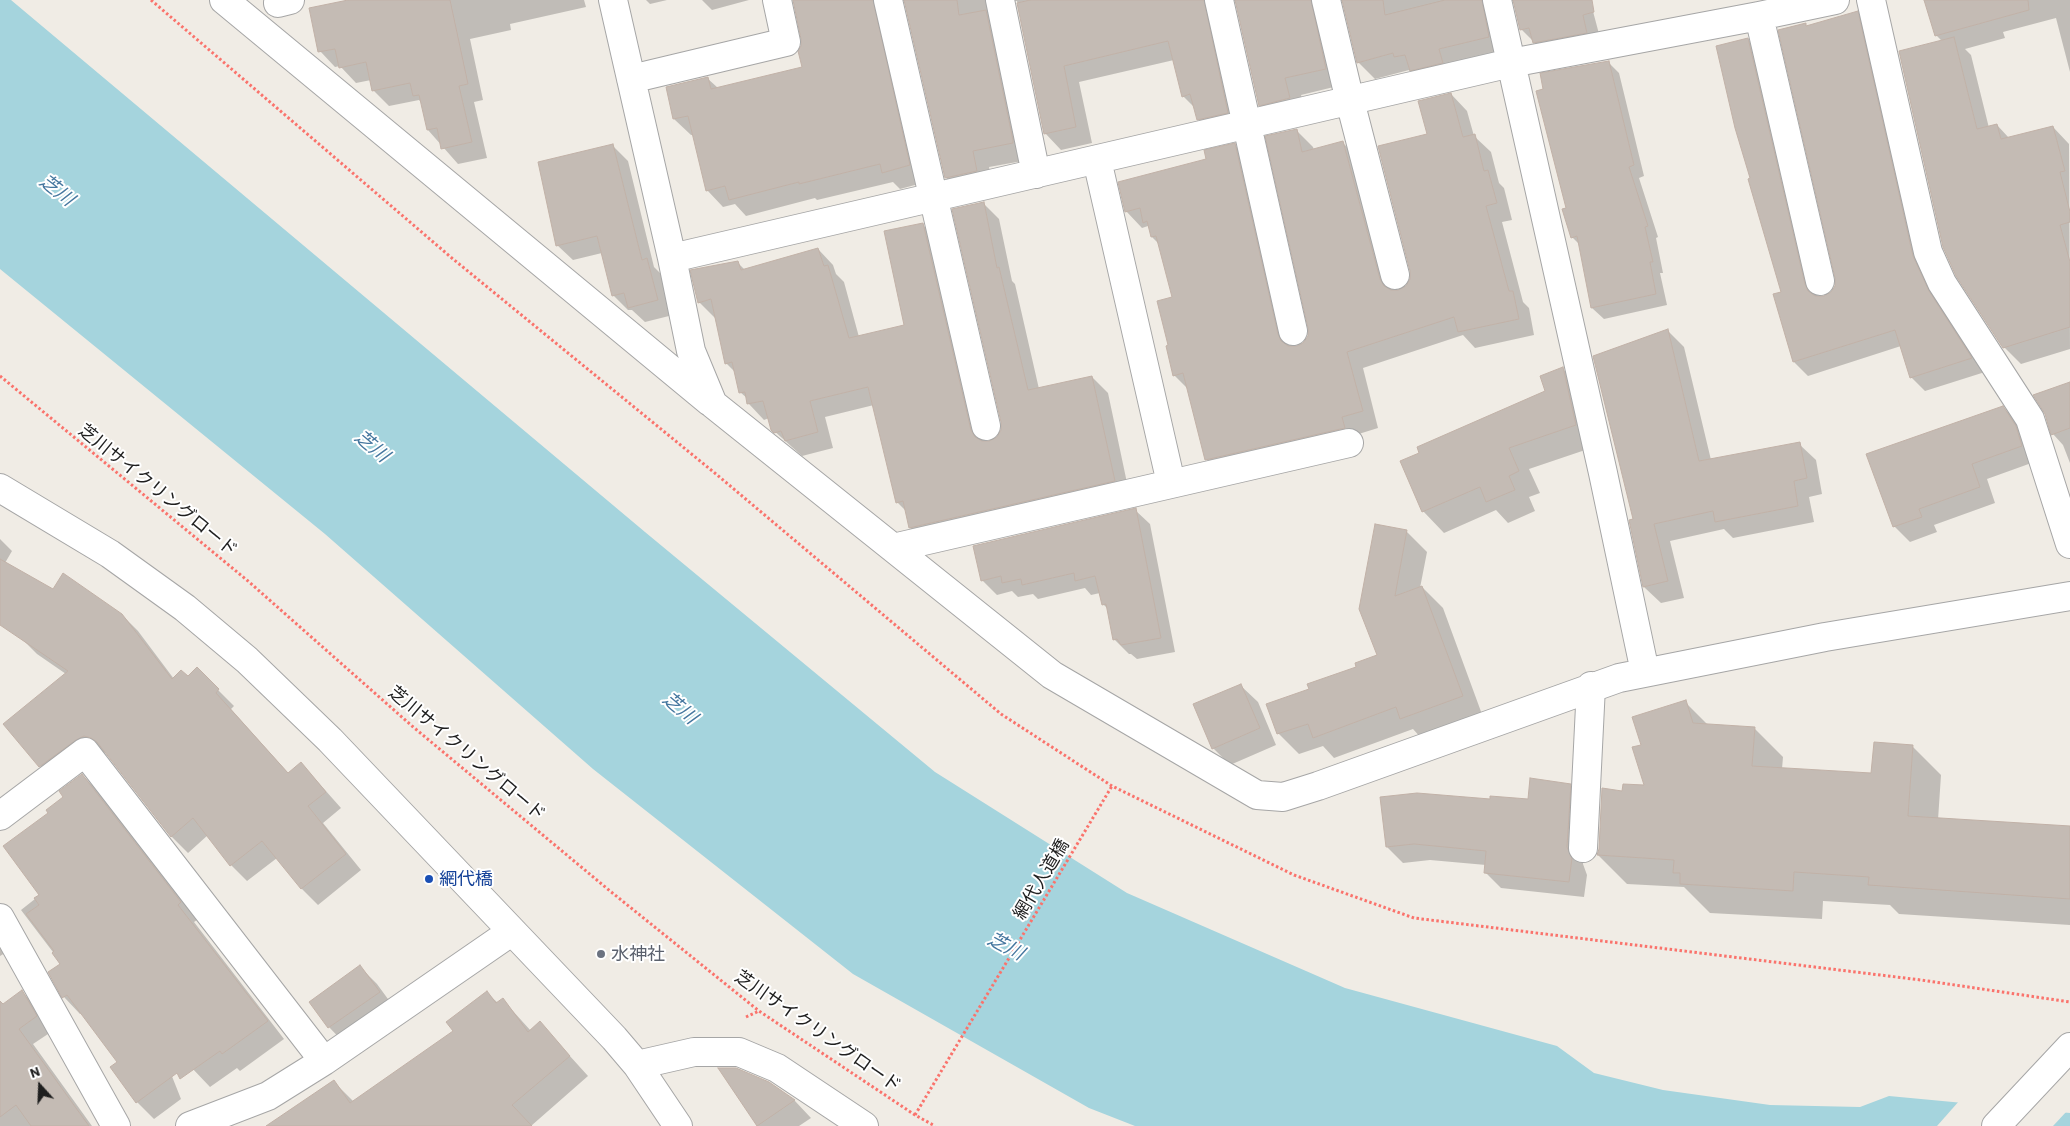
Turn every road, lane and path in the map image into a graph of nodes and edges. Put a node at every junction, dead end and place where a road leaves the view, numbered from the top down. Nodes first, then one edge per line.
1 (224, 0) edge
2 (613, 0) edge
3 (777, 0) edge
4 (888, 0) edge
5 (1000, 0) edge
6 (1219, 0) edge
7 (1326, 0) edge
8 (1497, 0) edge
9 (1835, 0) edge
10 (1871, 0) edge
11 (1759, 16) junction
12 (1511, 63) junction
13 (631, 79) junction
14 (1350, 101) junction
15 (1247, 125) junction
16 (1097, 160) junction
17 (1036, 174) junction
18 (934, 198) junction
19 (672, 258) junction
20 (1395, 276) dead end
21 (1820, 282) dead end
22 (1293, 331) dead end
23 (0, 376) edge
24 (713, 404) junction
25 (986, 426) dead end
26 (1349, 443) dead end
27 (1171, 483) junction
28 (0, 488) edge
29 (2070, 544) edge
30 (893, 548) junction
31 (2070, 596) edge
32 (1645, 672) junction
33 (1591, 686) junction
34 (1112, 786) dead end
35 (0, 816) edge
36 (1583, 848) dead end
37 (0, 918) edge
38 (511, 932) junction
39 (2070, 1047) edge
40 (324, 1061) junction
41 (637, 1065) junction
42 (915, 1115) junction
43 (116, 1126) edge
44 (190, 1126) edge
45 (678, 1126) edge
46 (864, 1126) edge
47 (935, 1126) edge
48 (1996, 1126) edge

1 - 24 street
2 - 13 street
3 - 13 street
4 - 18 street
5 - 17 street
6 - 15 street
7 - 14 street
8 - 12 street
9 - 11 street
10 - 29 street
11 - 12 street
11 - 21 street
12 - 14 street
12 - 32 street
13 - 19 street
14 - 15 street
14 - 20 street
15 - 16 street
15 - 22 street
16 - 17 street
16 - 27 street
17 - 18 street
18 - 19 street
18 - 25 street
19 - 24 street
23 - 42 path, 芝川サイクリングロード
24 - 30 street
26 - 27 street
27 - 30 street
28 - 38 street
30 - 33 street
31 - 32 street
32 - 33 street
33 - 36 street
34 - 42 path, 網代人道橋
35 - 40 street
37 - 43 street
38 - 40 street
38 - 41 street
39 - 48 street
40 - 44 street
41 - 45 street
41 - 46 street
42 - 47 path, 芝川サイクリングロード

